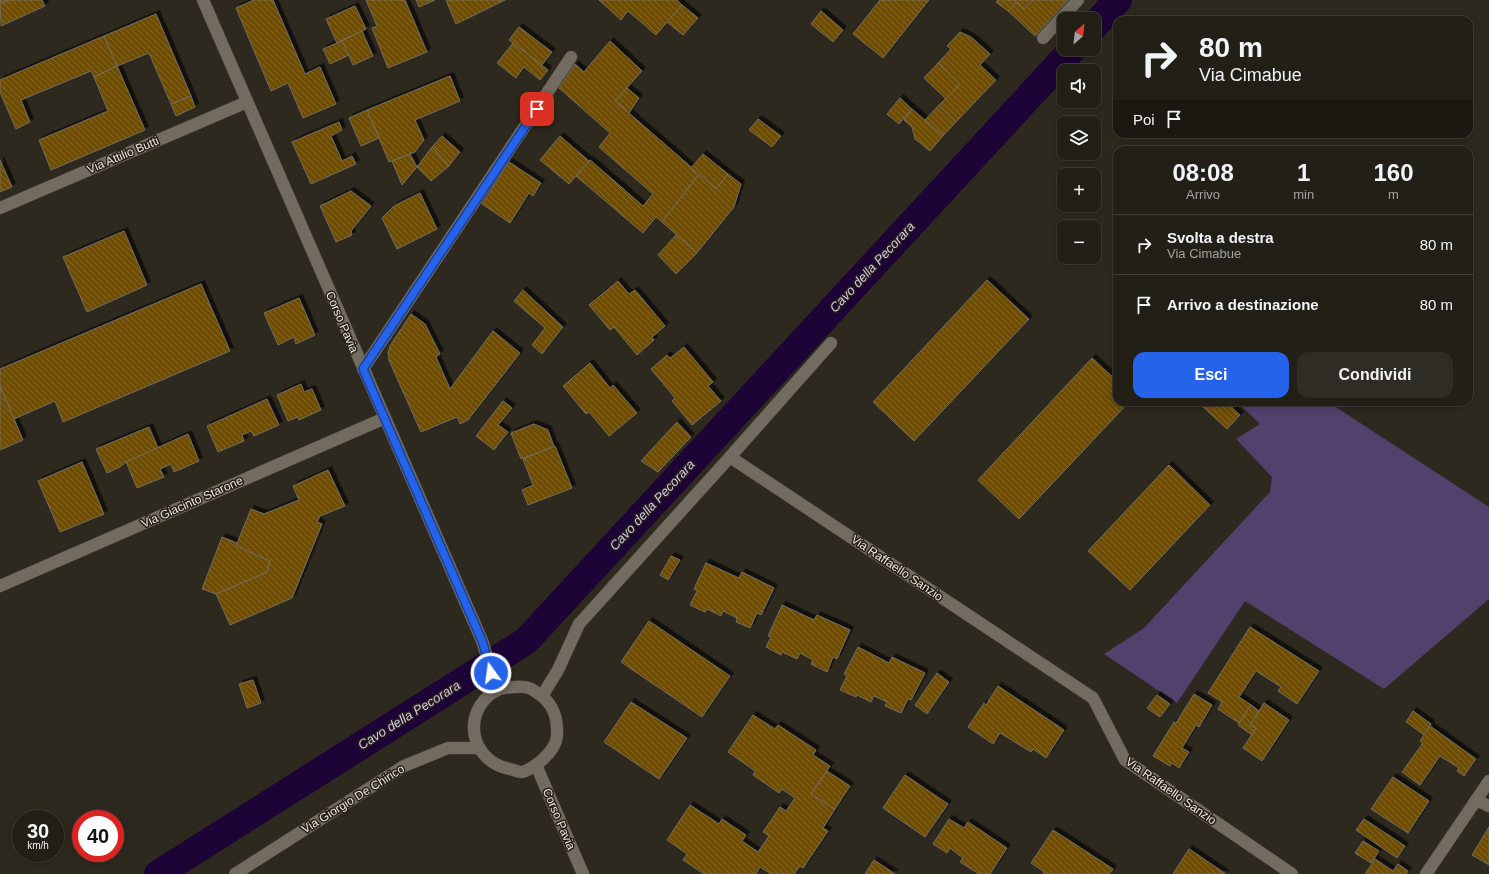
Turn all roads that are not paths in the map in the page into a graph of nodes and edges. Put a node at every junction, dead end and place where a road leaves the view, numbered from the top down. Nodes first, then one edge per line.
1 (203, 0) edge
2 (1078, 0) edge
3 (1043, 38) dead end
4 (571, 57) dead end
5 (247, 102) junction
6 (0, 208) edge
7 (831, 343) dead end
8 (363, 369) junction
9 (384, 418) junction
10 (730, 457) junction
11 (0, 586) edge
12 (495, 690) junction
13 (542, 696) junction
14 (479, 748) junction
15 (536, 765) junction
16 (1489, 781) edge
17 (1476, 800) junction
18 (1489, 806) edge
19 (235, 874) edge
20 (583, 874) edge
21 (1292, 874) edge
22 (1426, 874) edge

1 - 5 street, Corso Pavia
2 - 3 street
4 - 8 street
5 - 6 street, Via Attilio Butti
5 - 8 street, Corso Pavia
7 - 10 street
8 - 9 street, Corso Pavia
9 - 11 street, Via Giacinto Starone
9 - 12 street, Corso Pavia
10 - 13 street
10 - 21 street, Via Raffaello Sanzio
12 - 13 street
12 - 14 street
13 - 15 street
14 - 15 street
14 - 19 street, Via Giorgio De Chirico
15 - 20 street, Corso Pavia
16 - 17 street
17 - 18 street
17 - 22 street

